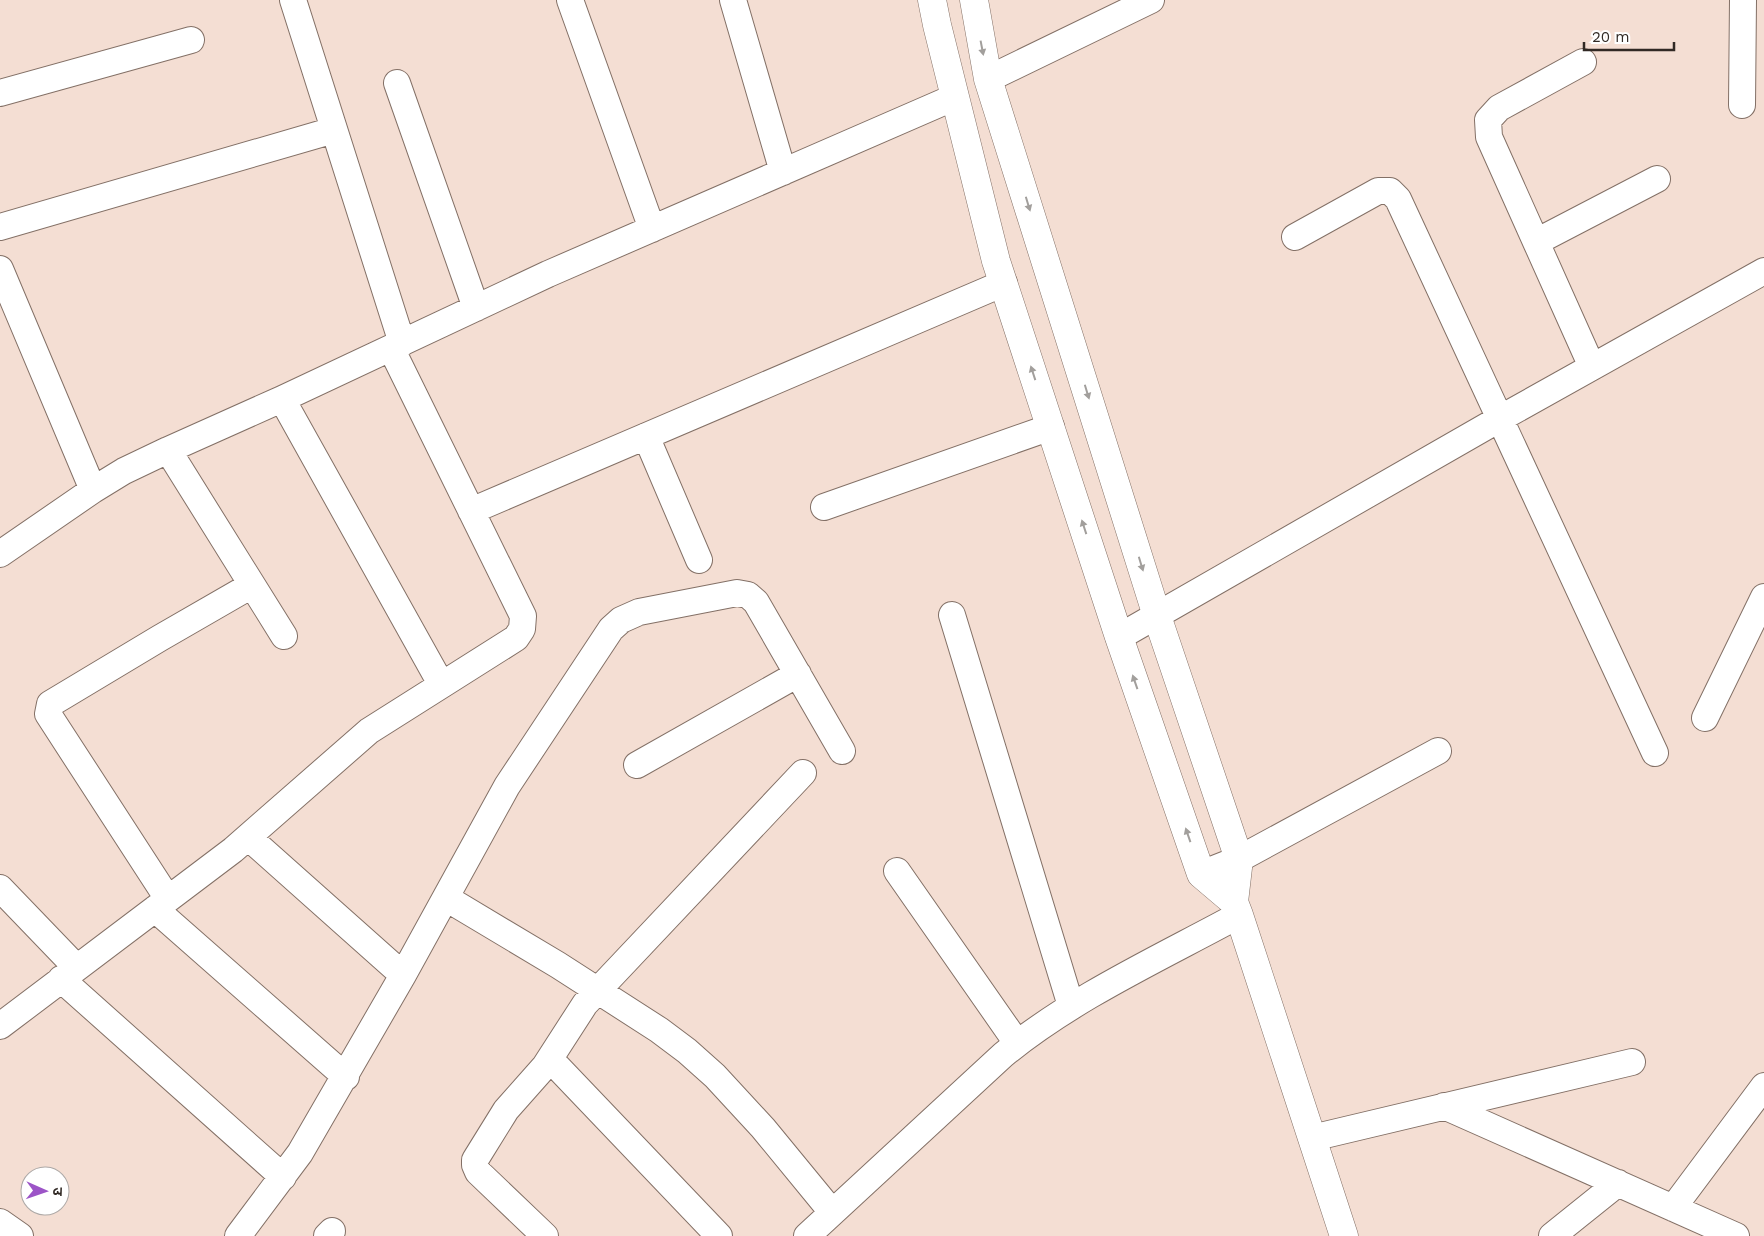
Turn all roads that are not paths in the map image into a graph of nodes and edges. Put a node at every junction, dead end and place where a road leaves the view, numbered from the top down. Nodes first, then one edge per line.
1 (293, 0) edge
2 (570, 0) edge
3 (733, 0) edge
4 (932, 0) edge
5 (974, 0) edge
6 (1151, 0) edge
7 (1743, 0) edge
8 (191, 40) dead end
9 (1583, 62) dead end
10 (988, 79) junction
11 (397, 83) dead end
12 (0, 93) edge
13 (955, 97) junction
14 (1742, 105) dead end
15 (334, 130) junction
16 (783, 172) junction
17 (1657, 179) dead end
18 (0, 227) edge
19 (652, 228) junction
20 (1295, 237) dead end
21 (1536, 242) junction
22 (0, 268) edge
23 (1764, 271) edge
24 (1004, 283) junction
25 (6, 301) edge
26 (476, 308) junction
27 (396, 346) junction
28 (1592, 367) junction
29 (282, 399) junction
30 (1501, 418) junction
31 (1051, 427) junction
32 (646, 436) junction
33 (168, 450) junction
34 (93, 490) junction
35 (824, 507) dead end
36 (471, 511) junction
37 (0, 554) edge
38 (699, 560) dead end
39 (252, 585) junction
40 (1764, 597) edge
41 (952, 615) dead end
42 (1157, 616) junction
43 (284, 636) dead end
44 (1119, 637) junction
45 (798, 674) junction
46 (441, 684) junction
47 (1705, 718) dead end
48 (1438, 751) dead end
49 (842, 752) dead end
50 (1655, 753) dead end
51 (637, 765) dead end
52 (803, 773) dead end
53 (248, 837) junction
54 (1239, 858) junction
55 (897, 871) dead end
56 (1201, 874) junction
57 (0, 888) edge
58 (446, 898) junction
59 (161, 904) junction
60 (1236, 908) junction
61 (69, 973) junction
62 (403, 975) junction
63 (598, 992) junction
64 (1071, 1006) junction
65 (0, 1026) edge
66 (1017, 1043) junction
67 (550, 1059) junction
68 (1632, 1062) dead end
69 (346, 1077) junction
70 (1764, 1086) edge
71 (1444, 1106) junction
72 (1312, 1138) junction
73 (283, 1177) junction
74 (1618, 1183) junction
75 (1673, 1208) junction
76 (832, 1212) junction
77 (0, 1222) edge
78 (20, 1236) edge
79 (238, 1236) edge
80 (545, 1236) edge
81 (719, 1236) edge
82 (807, 1236) edge
83 (1344, 1236) edge
84 (1552, 1236) edge
85 (1736, 1236) edge

1 - 15 street
2 - 19 street
3 - 16 street
4 - 13 street
5 -> 10 street
6 - 10 street
7 - 14 street
8 - 12 street
9 - 21 street
10 -> 42 street
11 - 26 street
13 - 16 street
13 - 24 street
15 - 18 street
15 - 27 street
16 - 19 street
17 - 21 street
19 - 26 street
20 - 30 street
21 - 28 street
22 - 25 street
23 - 28 street
31 -> 24 street
24 - 32 street
25 - 34 street
26 - 27 street
27 - 29 street
27 - 36 street
28 - 30 street
29 - 33 street
29 - 46 street
30 - 42 street
30 - 50 street
31 - 35 street
44 -> 31 street
32 - 36 street
32 - 38 street
33 - 34 street
33 - 39 street
34 - 37 street
36 - 46 street
39 - 43 street
39 - 59 street
40 - 47 street
41 - 64 street
42 - 44 street
42 - 54 street
56 -> 44 street
45 - 49 street
45 - 51 street
45 - 58 street
46 - 53 street
48 - 54 street
52 - 63 street
53 - 59 street
53 - 62 street
54 - 56 street
54 - 60 street
55 - 66 street
56 - 60 street
57 - 61 street
58 - 62 street
58 - 63 street
59 - 61 street
59 - 69 street
60 - 64 street
60 - 72 street
61 - 65 street
61 - 73 street
62 - 69 street
63 - 67 street
63 - 76 street
64 - 66 street
66 - 76 street
67 - 80 street
67 - 81 street
68 - 71 street
69 - 73 street
70 - 75 street
71 - 72 street
71 - 74 street
72 - 83 street
73 - 79 street
74 - 75 street
74 - 84 street
75 - 85 street
76 - 82 street
77 - 78 street

